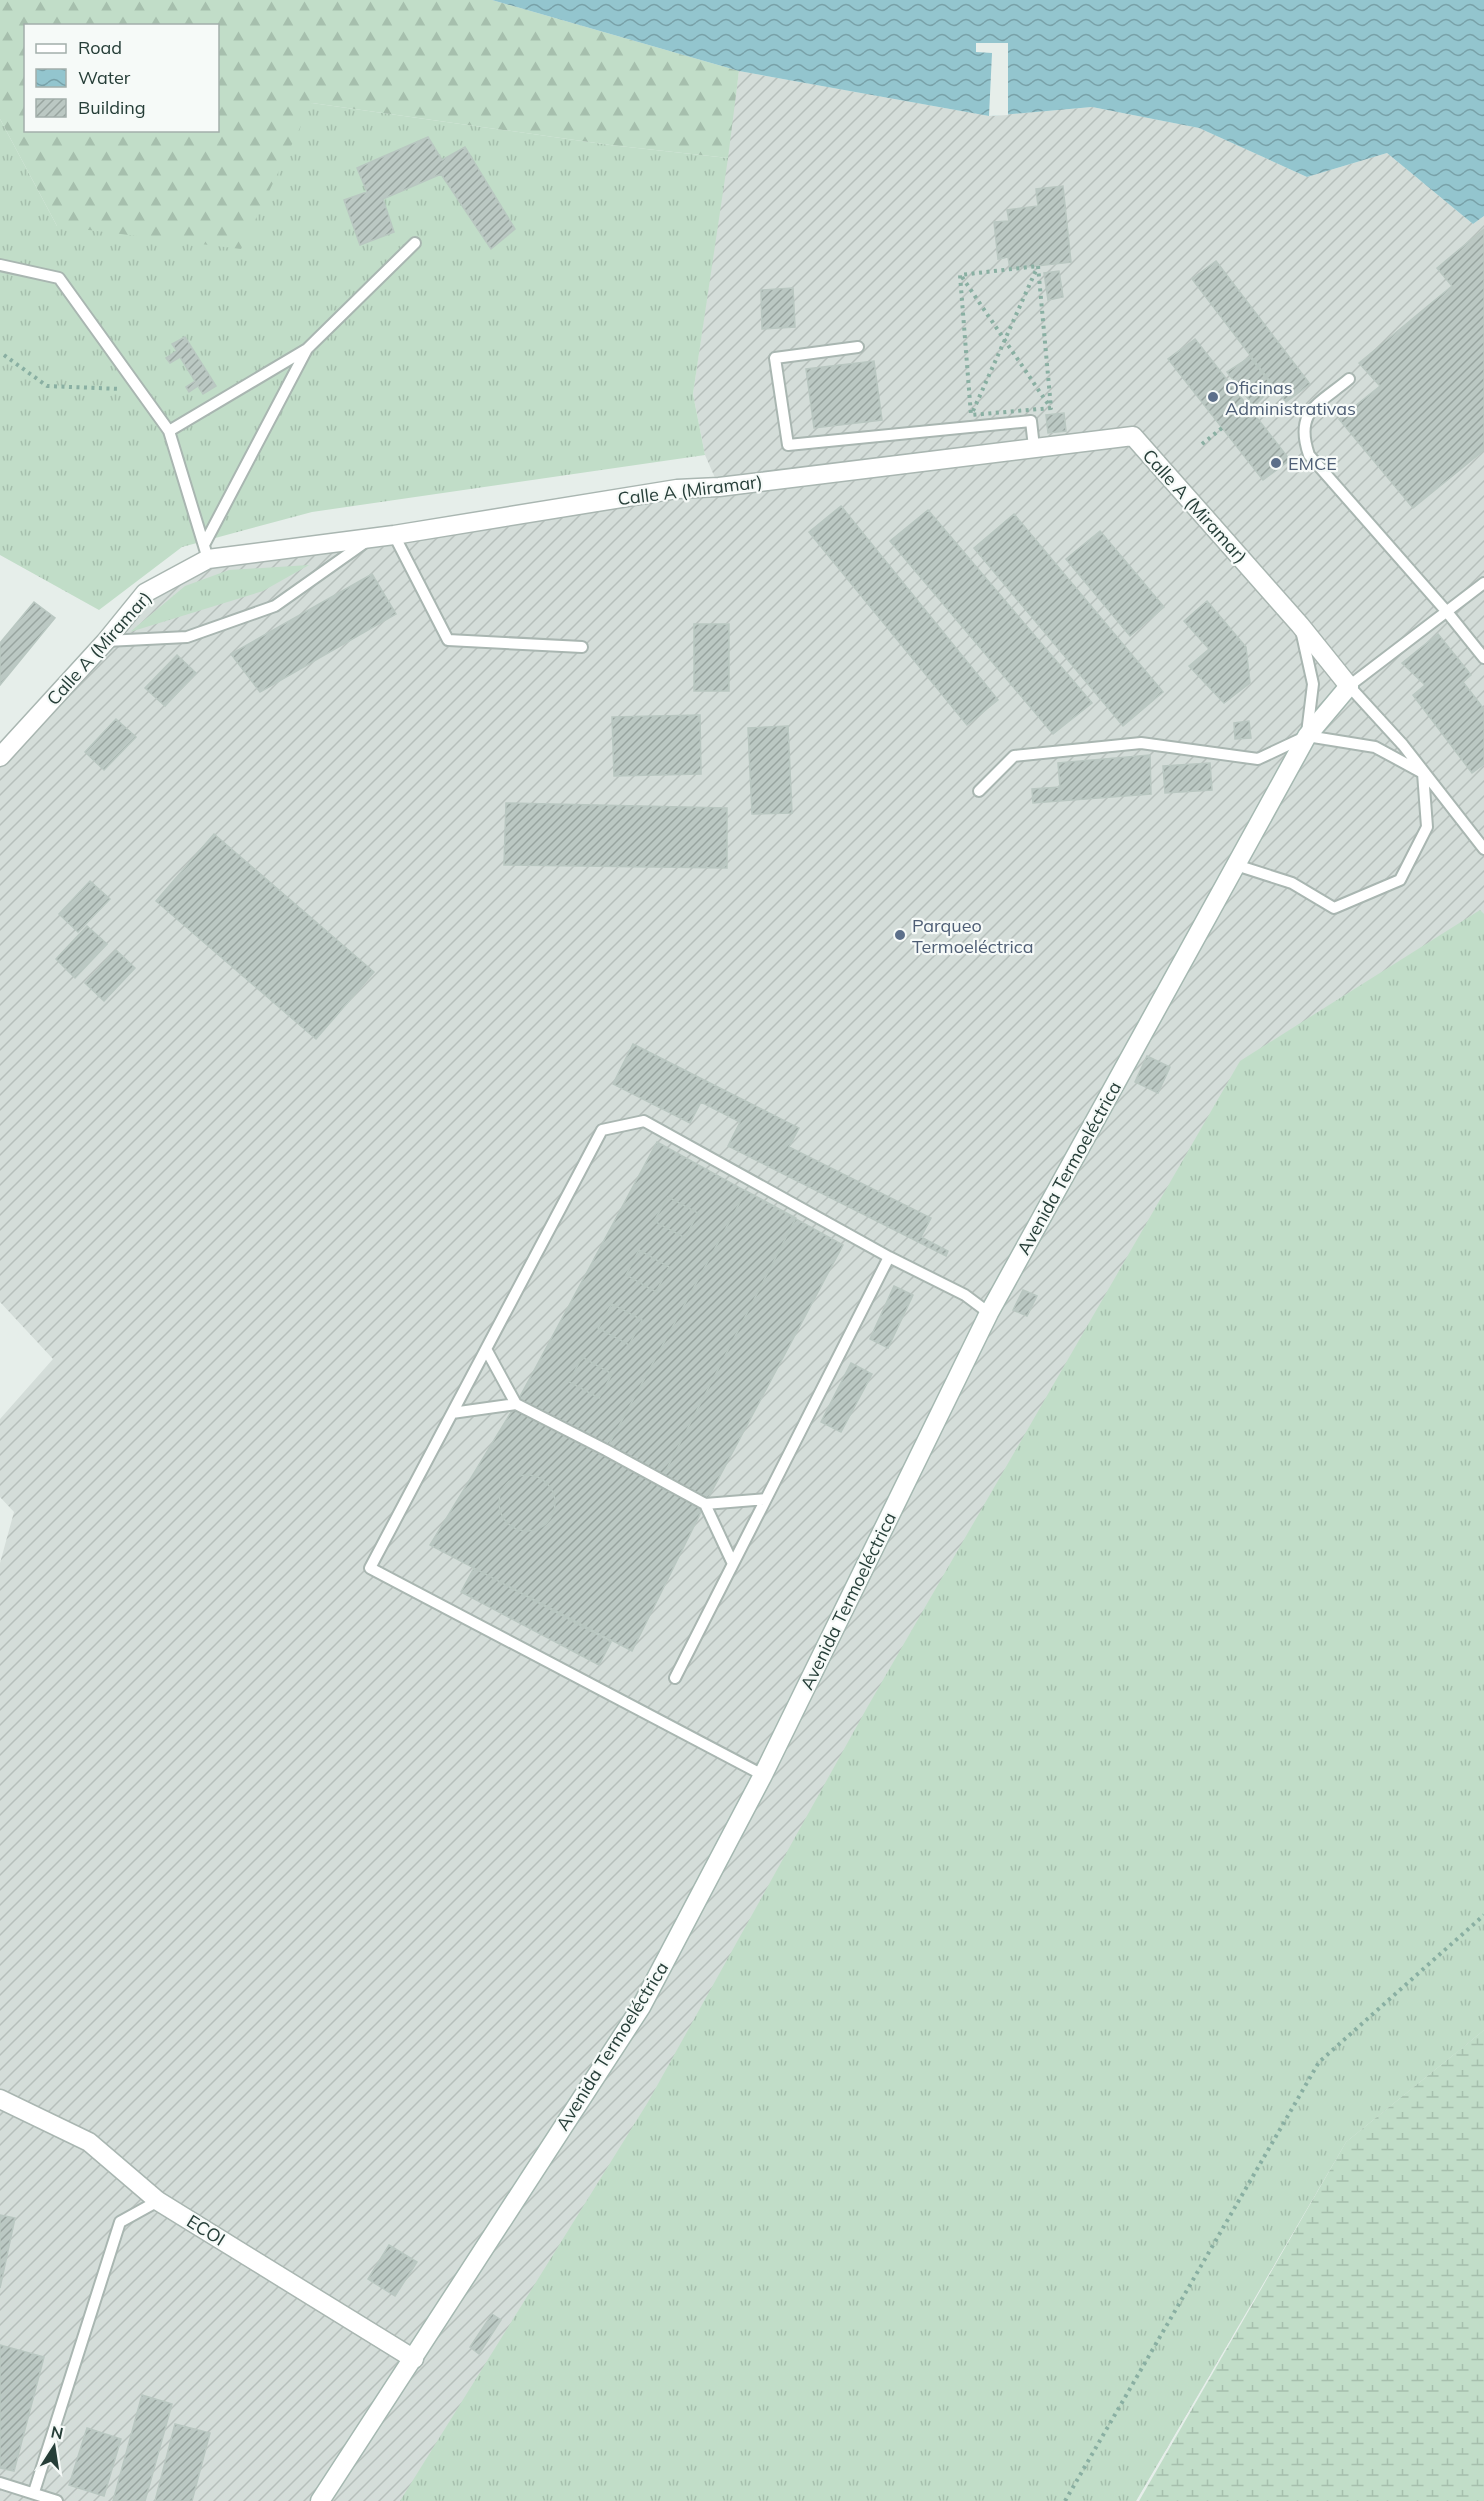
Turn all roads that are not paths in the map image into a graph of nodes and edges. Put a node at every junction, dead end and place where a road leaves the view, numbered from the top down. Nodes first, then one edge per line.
1 (416, 243) dead end
2 (0, 266) edge
3 (858, 347) dead end
4 (307, 349) junction
5 (1349, 379) dead end
6 (170, 431) junction
7 (1034, 447) junction
8 (394, 535) junction
9 (372, 537) junction
10 (207, 551) junction
11 (1484, 583) edge
12 (1448, 612) junction
13 (1300, 625) junction
14 (106, 641) junction
15 (582, 647) dead end
16 (1484, 658) edge
17 (1349, 686) junction
18 (1307, 736) junction
19 (0, 757) edge
20 (1423, 773) junction
21 (979, 791) dead end
22 (1484, 849) edge
23 (1236, 865) junction
24 (889, 1257) junction
25 (990, 1313) junction
26 (486, 1349) junction
27 (516, 1404) junction
28 (452, 1413) junction
29 (766, 1498) junction
30 (705, 1504) junction
31 (733, 1564) junction
32 (675, 1678) dead end
33 (763, 1774) junction
34 (0, 2099) edge
35 (158, 2201) junction
36 (414, 2359) junction
37 (0, 2483) edge
38 (34, 2492) junction
39 (57, 2501) edge
40 (320, 2501) edge

1 - 4 lane
2 - 6 lane
3 - 7 lane
4 - 6 lane
4 - 10 lane
5 - 12 lane
6 - 10 lane
7 - 8 main road, Calle A (Miramar)
7 - 13 main road, Calle A (Miramar)
8 - 9 main road, Calle A (Miramar)
8 - 15 lane
9 - 10 main road, Calle A (Miramar)
9 - 14 lane
10 - 14 main road, Calle A (Miramar)
11 - 12 lane
12 - 16 lane
12 - 17 lane
13 - 17 main road, Calle A (Miramar)
13 - 18 lane
14 - 19 main road, Calle A (Miramar)
17 - 18 main road, Avenida Termoeléctrica
17 - 20 lane
18 - 20 lane
18 - 21 lane
18 - 23 main road, Avenida Termoeléctrica
20 - 22 lane
20 - 23 lane
23 - 25 main road, Avenida Termoeléctrica
24 - 25 lane
24 - 26 lane
24 - 29 lane
25 - 33 main road, Avenida Termoeléctrica
26 - 27 lane
26 - 28 lane
27 - 28 lane
27 - 30 lane
28 - 33 lane
29 - 30 lane
29 - 31 lane
30 - 31 lane
31 - 32 lane
33 - 36 main road, Avenida Termoeléctrica
34 - 35 main road, ECOI
35 - 36 main road, ECOI
35 - 38 lane
36 - 40 main road, Avenida Termoeléctrica
37 - 38 lane
38 - 39 lane

